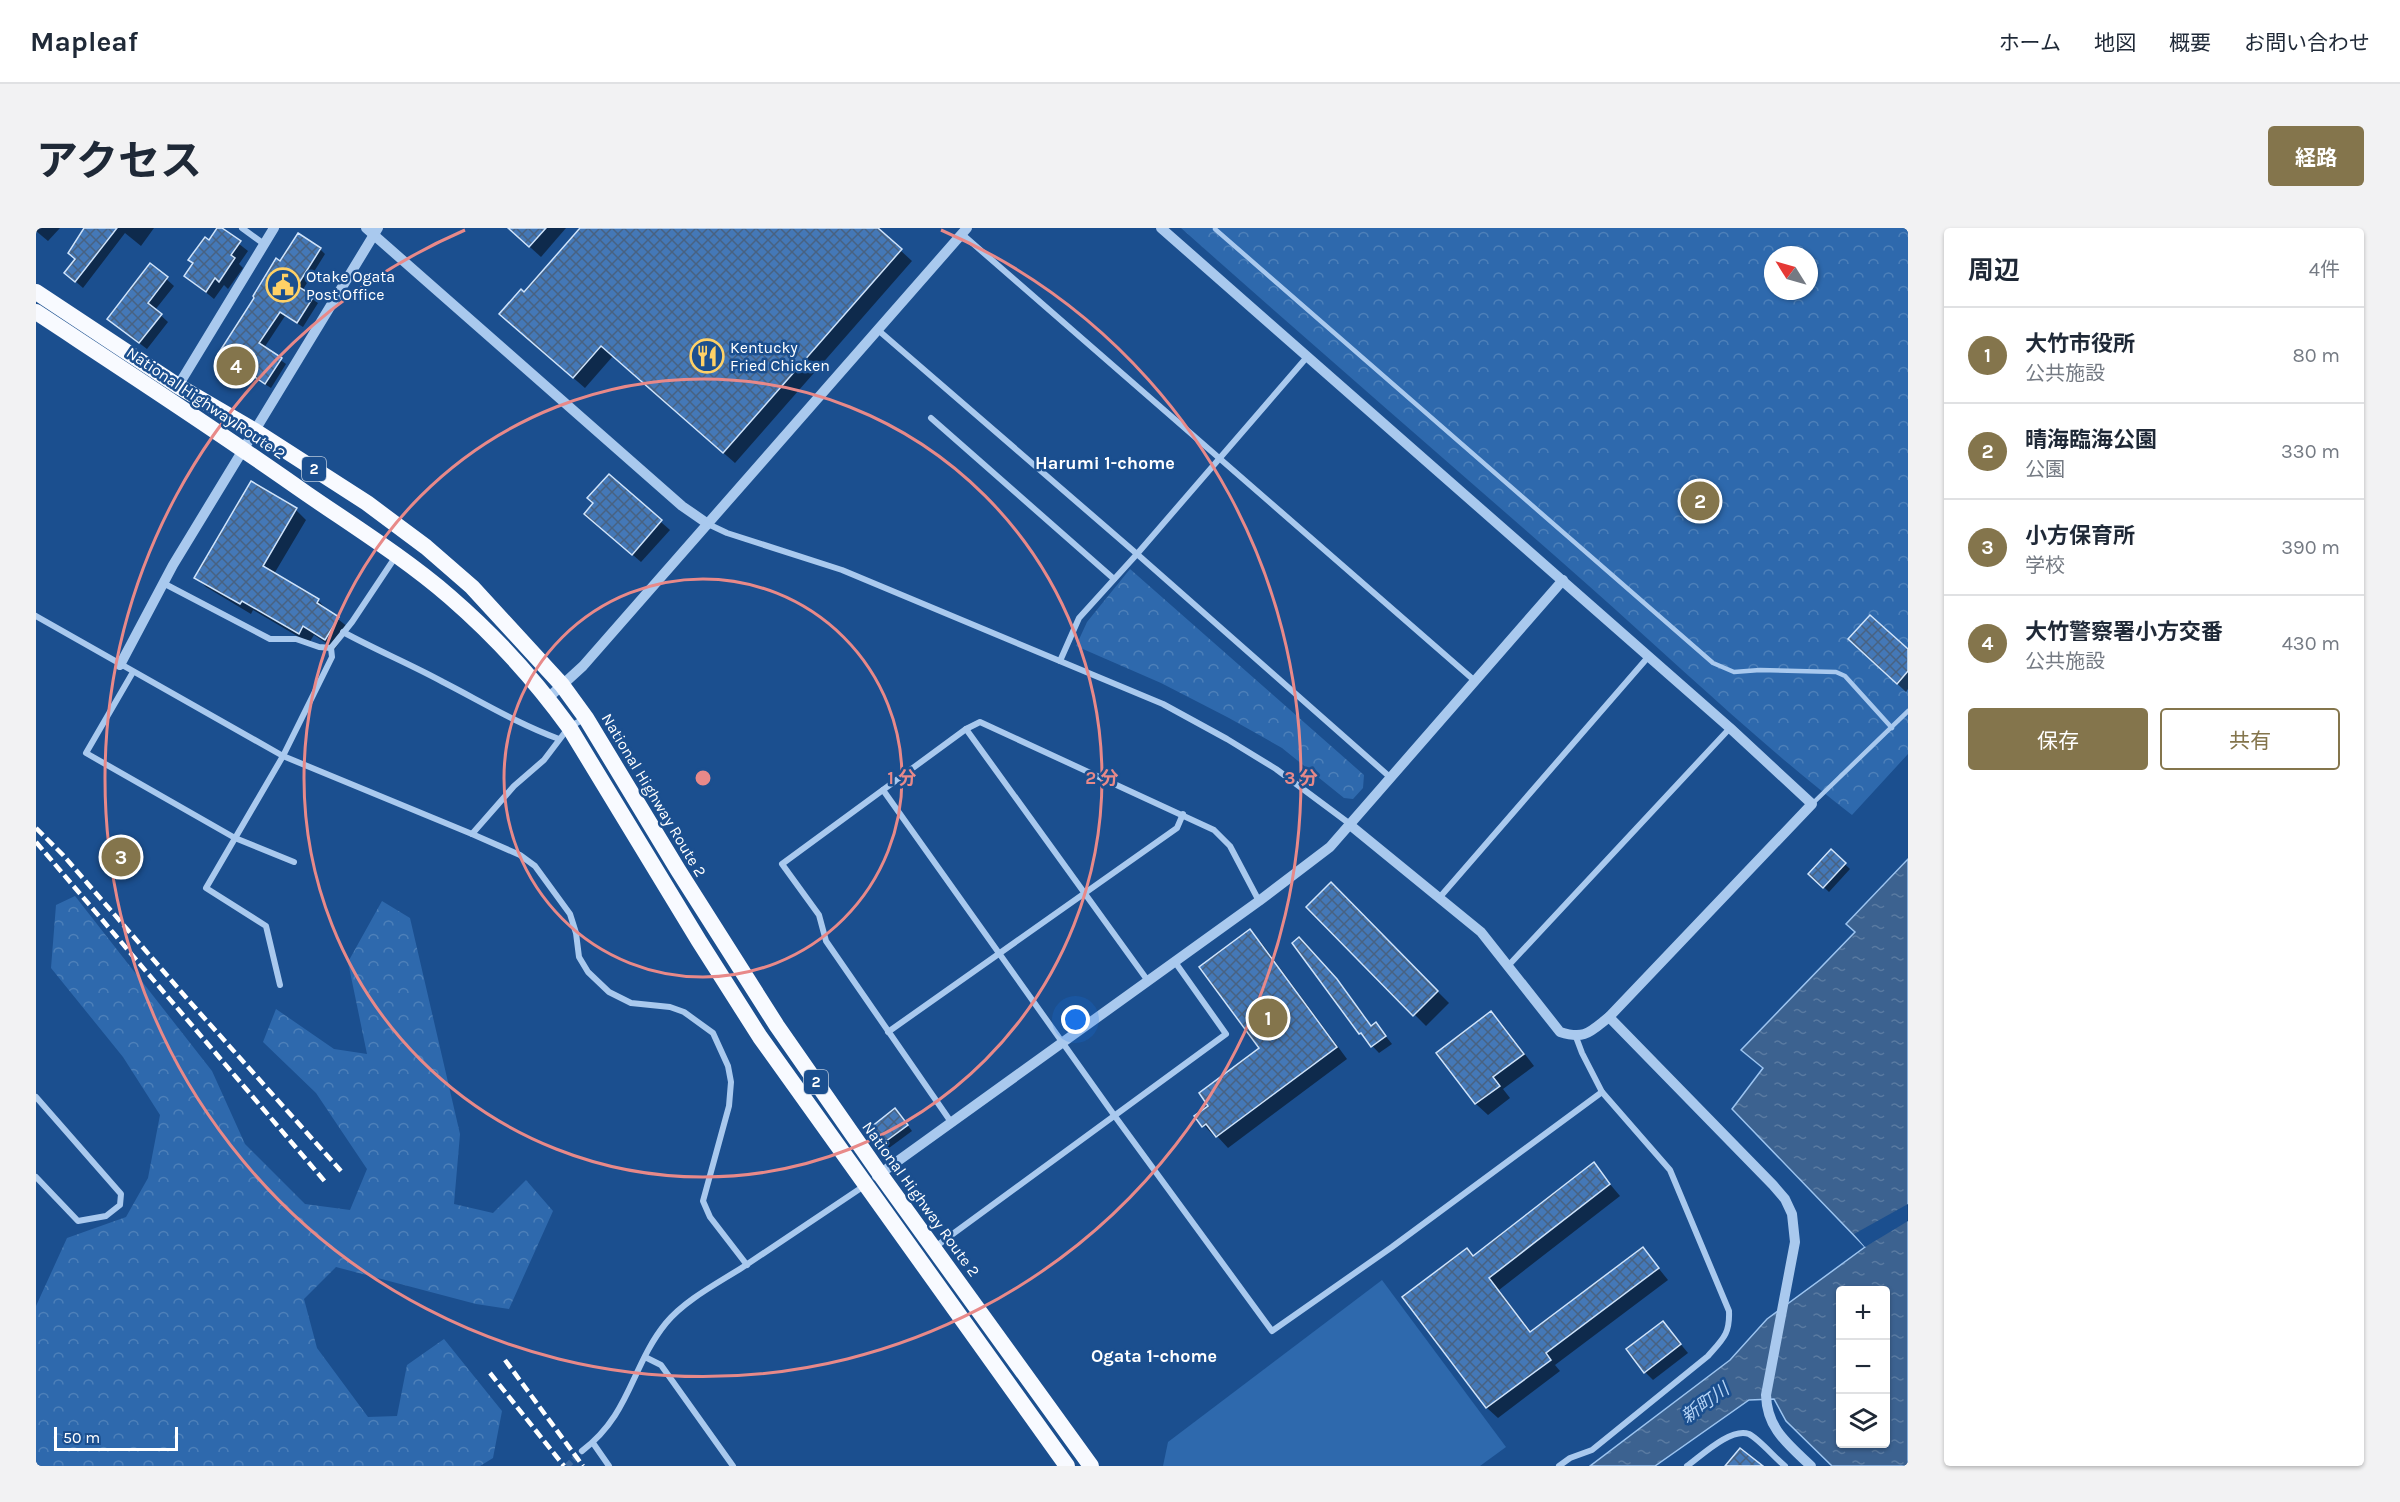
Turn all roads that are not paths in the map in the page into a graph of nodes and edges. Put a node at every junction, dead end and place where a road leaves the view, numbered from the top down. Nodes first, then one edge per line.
1 (242, 228) edge
2 (274, 228) edge
3 (1161, 228) edge
4 (1215, 229) edge
5 (373, 230) edge
6 (964, 231) edge
7 (264, 244) junction
8 (36, 292) edge
9 (36, 312) edge
10 (878, 330) junction
11 (1307, 357) junction
12 (178, 386) junction
13 (931, 418) dead end
14 (255, 431) junction
15 (243, 449) junction
16 (1220, 458) junction
17 (708, 524) junction
18 (1137, 554) junction
19 (396, 556) junction
20 (1114, 579) junction
21 (1563, 580) junction
22 (165, 584) junction
23 (36, 616) edge
24 (343, 632) junction
25 (331, 648) junction
26 (1648, 656) junction
27 (1060, 661) junction
28 (120, 665) junction
29 (133, 672) junction
30 (1475, 681) junction
31 (562, 685) junction
32 (548, 698) junction
33 (1908, 711) edge
34 (585, 718) junction
35 (1730, 728) junction
36 (1892, 728) junction
37 (966, 729) junction
38 (564, 733) junction
39 (283, 756) junction
40 (1391, 778) junction
41 (883, 790) junction
42 (1812, 804) junction
43 (1183, 814) junction
44 (1350, 825) junction
45 (472, 834) junction
46 (235, 838) junction
47 (294, 862) dead end
48 (1085, 893) junction
49 (1440, 897) junction
50 (1260, 901) junction
51 (1000, 953) junction
52 (1175, 962) junction
53 (1508, 966) junction
54 (1148, 981) junction
55 (280, 984) dead end
56 (1609, 1017) junction
57 (888, 1032) junction
58 (1576, 1037) junction
59 (1062, 1042) junction
60 (1602, 1092) junction
61 (36, 1097) edge
62 (1114, 1115) junction
63 (951, 1122) junction
64 (880, 1174) junction
65 (36, 1177) edge
66 (865, 1185) junction
67 (934, 1247) junction
68 (747, 1265) junction
69 (645, 1357) junction
70 (593, 1443) junction
71 (582, 1451) tunnel mouth
72 (609, 1466) edge
73 (733, 1466) edge
74 (1068, 1466) edge
75 (1091, 1466) edge
76 (1559, 1466) edge
77 (1687, 1466) edge
78 (1785, 1466) edge
79 (1810, 1466) edge

1 - 7 street
2 - 7 street
3 - 11 street
4 - 36 lane
5 - 14 street
5 - 17 street
6 - 10 street
6 - 16 street
7 - 12 street
8 - 12 highway, National Highway Route 2 / 2
9 - 15 highway, National Highway Route 2 / 2
10 - 17 street
10 - 18 street
11 - 16 street
11 - 21 street
12 - 14 highway, National Highway Route 2 / 2
13 - 20 street
14 - 15 street
14 - 31 highway, National Highway Route 2 / 2
15 - 19 highway, National Highway Route 2 / 2
15 - 22 street
16 - 18 street
16 - 30 street
17 - 27 street
17 - 31 street
18 - 20 street
18 - 40 street
19 - 24 street
19 - 32 highway, National Highway Route 2 / 2
20 - 27 street
21 - 26 street
21 - 30 street
22 - 25 street
22 - 28 street
23 - 28 street
24 - 25 street
24 - 38 street
25 - 39 street
26 - 35 street
26 - 49 street
27 - 44 street
28 - 29 street
29 - 39 street
29 - 46 street
30 - 40 street
31 - 32 street
31 - 34 highway, National Highway Route 2 / 2
32 - 38 highway, National Highway Route 2 / 2
33 - 36 lane
34 - 38 street
34 - 64 highway, National Highway Route 2 / 2
35 - 42 street
35 - 53 street
36 - 42 lane
37 - 41 street
37 - 43 street
37 - 48 street
38 - 45 street
38 - 66 highway, National Highway Route 2 / 2
39 - 45 street
39 - 46 street
40 - 44 street
41 - 51 street
41 - 57 street
42 - 56 street
43 - 48 street
43 - 50 street
44 - 49 street
44 - 50 street
45 - 68 street
46 - 47 street
46 - 55 street
48 - 51 street
48 - 54 street
49 - 53 street
50 - 52 street
51 - 57 street
51 - 59 street
52 - 54 street
52 - 62 street
53 - 58 street
54 - 59 street
56 - 58 street
56 - 79 street
57 - 63 street
58 - 60 street
59 - 62 street
59 - 63 street
60 - 62 street
60 - 76 street
61 - 65 street
62 - 67 street
63 - 64 street
64 - 66 street
64 - 67 highway, National Highway Route 2 / 2
66 - 68 street
66 - 74 highway, National Highway Route 2 / 2
67 - 75 highway, National Highway Route 2 / 2
68 - 69 street
69 - 70 street
69 - 73 street
70 - 71 street
70 - 72 street
77 - 78 street

